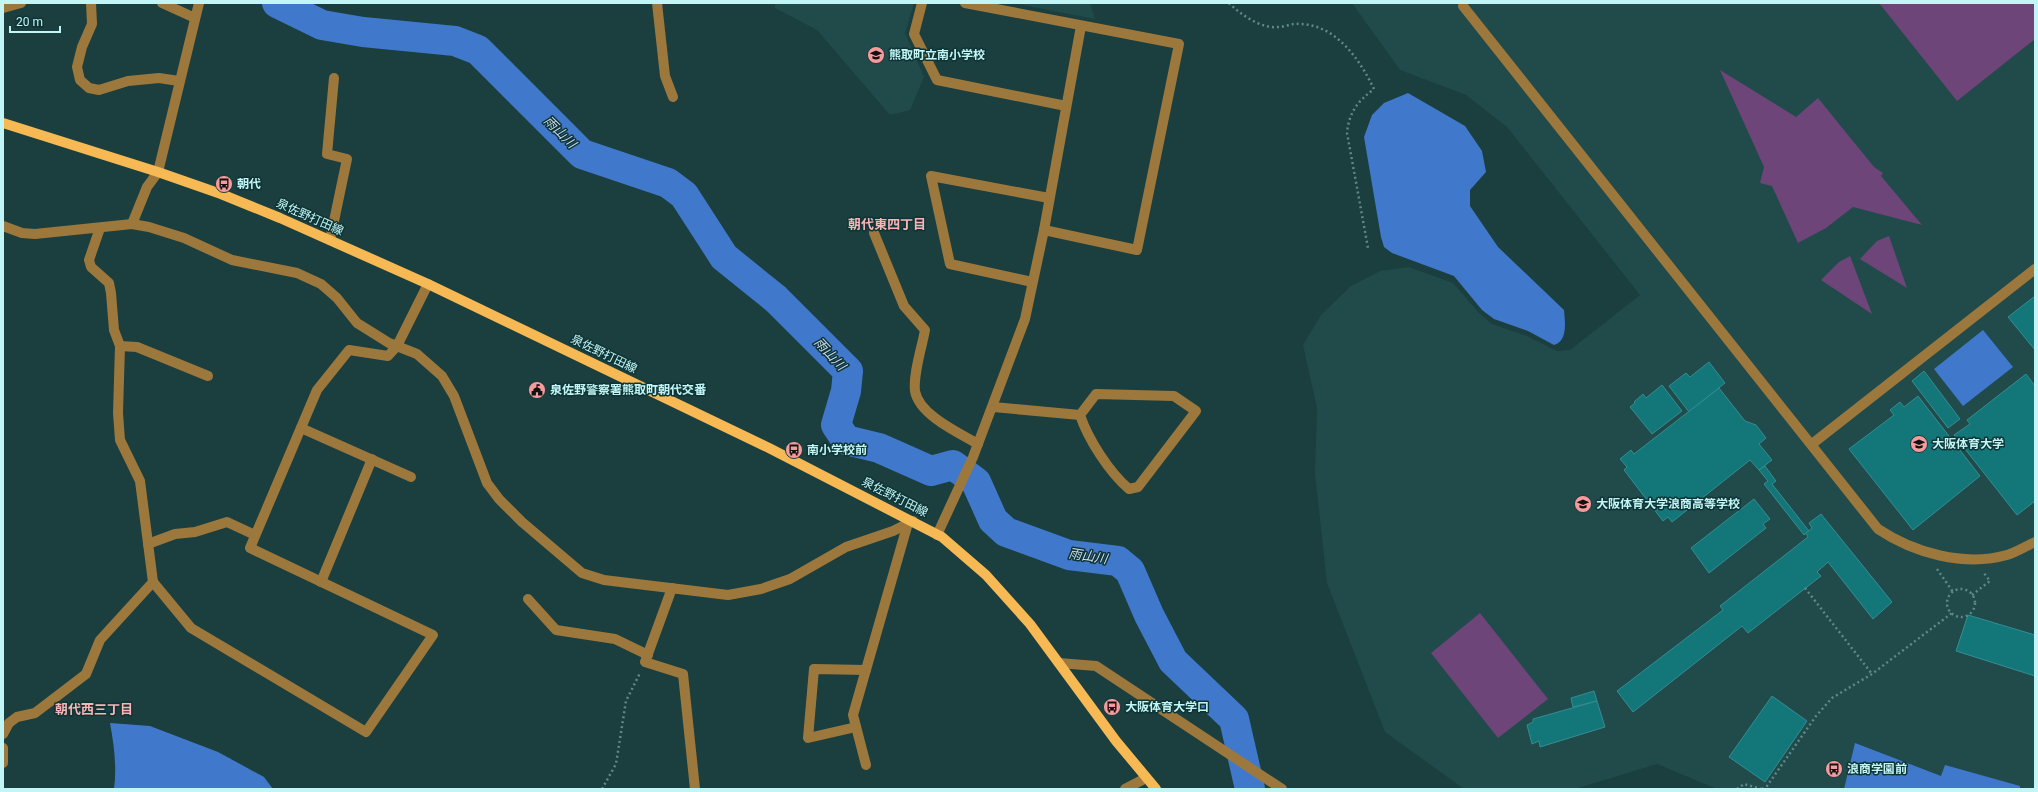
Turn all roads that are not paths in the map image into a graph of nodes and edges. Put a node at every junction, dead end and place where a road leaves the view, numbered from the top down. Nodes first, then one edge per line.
1 (21, 3) edge
2 (91, 3) edge
3 (162, 3) edge
4 (199, 3) edge
5 (657, 3) edge
6 (922, 3) edge
7 (964, 3) edge
8 (1463, 6) dead end
9 (3, 8) edge
10 (195, 18) junction
11 (1081, 26) junction
12 (334, 78) dead end
13 (179, 81) junction
14 (673, 97) dead end
15 (1066, 106) junction
16 (3, 122) edge
17 (158, 172) junction
18 (1049, 198) junction
19 (132, 224) junction
20 (3, 226) edge
21 (100, 228) junction
22 (1044, 230) junction
23 (874, 233) dead end
24 (330, 240) junction
25 (2035, 269) edge
26 (1032, 282) junction
27 (428, 284) junction
28 (120, 346) junction
29 (397, 346) junction
30 (208, 376) dead end
31 (993, 407) junction
32 (1080, 415) junction
33 (301, 428) junction
34 (978, 444) junction
35 (1812, 444) junction
36 (372, 460) junction
37 (411, 477) dead end
38 (910, 522) junction
39 (937, 534) junction
40 (255, 535) junction
41 (2035, 542) edge
42 (148, 544) junction
43 (153, 582) junction
44 (321, 582) junction
45 (672, 588) junction
46 (528, 599) dead end
47 (646, 658) junction
48 (1059, 663) junction
49 (866, 670) junction
50 (856, 727) junction
51 (3, 734) edge
52 (3, 748) edge
53 (3, 764) edge
54 (866, 765) dead end
55 (1146, 778) junction
56 (695, 789) edge
57 (1125, 789) edge
58 (1156, 789) edge
59 (1282, 789) edge

1 - 9 street
2 - 13 street
3 - 10 street
4 - 10 street
5 - 14 street
6 - 15 street
7 - 11 street
8 - 35 street
10 - 13 street
11 - 15 street
11 - 22 street
12 - 24 street
13 - 17 street
15 - 18 street
16 - 17 main road, 泉佐野打田線
17 - 19 street
17 - 24 main road, 泉佐野打田線
18 - 22 street
18 - 26 street
19 - 21 street
19 - 29 street
20 - 21 street
21 - 28 street
22 - 26 street
23 - 34 street
24 - 27 main road, 泉佐野打田線
25 - 35 street
26 - 31 street
27 - 29 street
27 - 38 main road, 泉佐野打田線
28 - 30 street
28 - 42 street
29 - 33 street
29 - 45 street
31 - 32 street
31 - 34 street
32 - 32 street
33 - 36 street
33 - 40 street
34 - 39 street
35 - 41 street
36 - 37 street
36 - 44 street
38 - 39 main road, 泉佐野打田線
38 - 45 street
38 - 49 street
39 - 48 main road, 泉佐野打田線
40 - 42 street
40 - 44 street
42 - 43 street
43 - 44 street
43 - 51 street
45 - 47 street
46 - 47 street
47 - 56 street
48 - 55 main road, 泉佐野打田線
48 - 59 street
49 - 50 street
49 - 50 street
50 - 54 street
52 - 53 street
55 - 57 street
55 - 58 main road, 泉佐野打田線

